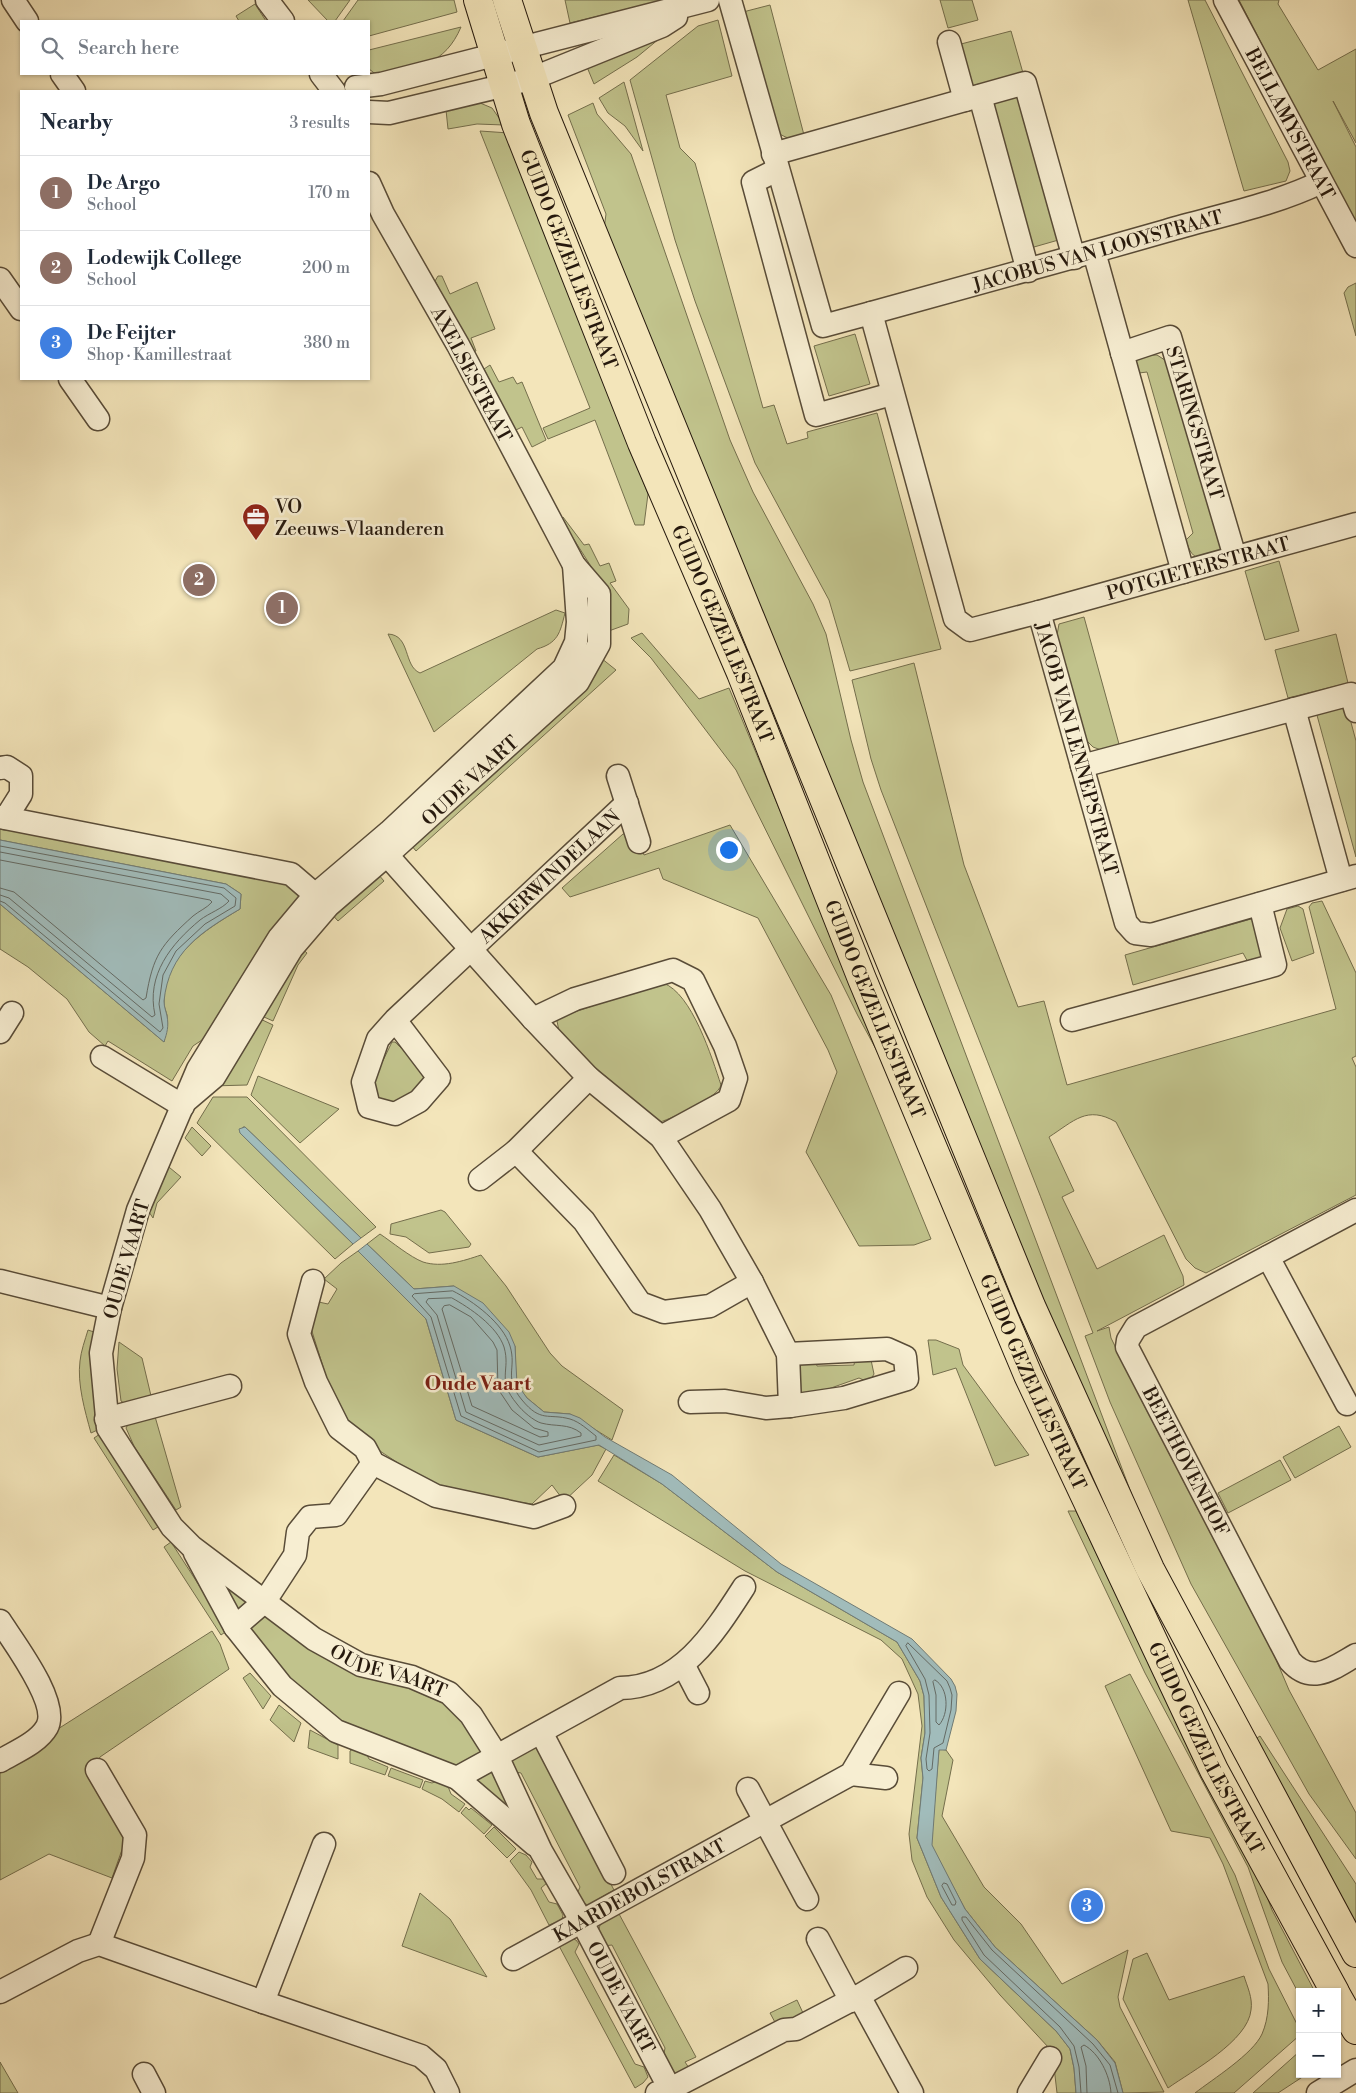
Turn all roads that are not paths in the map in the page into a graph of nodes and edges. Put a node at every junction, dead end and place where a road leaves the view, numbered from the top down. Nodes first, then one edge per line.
1 (13, 0) edge
2 (267, 0) edge
3 (478, 0) edge
4 (507, 0) edge
5 (730, 0) edge
6 (1225, 0) edge
7 (703, 1) edge
8 (26, 20) edge
9 (282, 20) edge
10 (949, 42) dead end
11 (522, 48) junction
12 (495, 54) junction
13 (63, 75) edge
14 (323, 75) edge
15 (531, 79) junction
16 (504, 85) junction
17 (349, 87) edge
18 (73, 90) edge
19 (973, 98) junction
20 (370, 112) edge
21 (775, 162) junction
22 (1321, 182) junction
23 (370, 185) edge
24 (1356, 246) edge
25 (1084, 255) junction
26 (1028, 271) junction
27 (0, 279) edge
28 (14, 301) edge
29 (871, 313) junction
30 (1122, 352) junction
31 (71, 380) edge
32 (892, 394) junction
33 (98, 419) dead end
34 (1356, 524) edge
35 (1235, 557) junction
36 (574, 565) junction
37 (1182, 572) junction
38 (1039, 612) junction
39 (576, 642) joint
40 (599, 644) joint
41 (1294, 709) junction
42 (1356, 711) edge
43 (1082, 766) junction
44 (0, 768) edge
45 (618, 776) dead end
46 (627, 803) junction
47 (3, 817) edge
48 (639, 842) dead end
49 (382, 849) junction
50 (1348, 878) edge
51 (322, 900) junction
52 (1260, 904) junction
53 (470, 949) junction
54 (12, 1012) dead end
55 (533, 1019) junction
56 (395, 1020) dead end
57 (1072, 1020) dead end
58 (0, 1032) edge
59 (102, 1057) dead end
60 (589, 1078) junction
61 (184, 1104) junction
62 (661, 1137) junction
63 (516, 1151) junction
64 (480, 1179) dead end
65 (1356, 1210) edge
66 (1268, 1256) junction
67 (0, 1281) edge
68 (313, 1281) dead end
69 (752, 1282) junction
70 (110, 1308) junction
71 (788, 1354) junction
72 (230, 1386) dead end
73 (690, 1402) dead end
74 (1348, 1404) dead end
75 (790, 1406) junction
76 (106, 1419) junction
77 (373, 1463) junction
78 (564, 1506) dead end
79 (192, 1547) junction
80 (744, 1587) dead end
81 (265, 1601) junction
82 (0, 1621) edge
83 (235, 1627) junction
84 (1356, 1655) edge
85 (684, 1666) junction
86 (698, 1693) dead end
87 (899, 1693) dead end
88 (541, 1732) junction
89 (497, 1756) junction
90 (0, 1761) edge
91 (97, 1770) dead end
92 (851, 1774) junction
93 (457, 1778) junction
94 (886, 1778) dead end
95 (748, 1789) dead end
96 (766, 1822) junction
97 (324, 1844) dead end
98 (541, 1851) junction
99 (614, 1874) dead end
100 (806, 1899) dead end
101 (582, 1922) junction
102 (818, 1939) dead end
103 (99, 1944) junction
104 (1356, 1953) edge
105 (513, 1959) dead end
106 (906, 1968) dead end
107 (1333, 1988) edge
108 (0, 1992) edge
109 (855, 1998) junction
110 (263, 2002) junction
111 (1341, 2003) edge
112 (1356, 2030) edge
113 (1050, 2058) dead end
114 (1356, 2070) edge
115 (666, 2092) edge
116 (448, 2093) edge
117 (912, 2093) edge
118 (1029, 2093) edge
119 (1318, 2093) edge

1 - 8 street
2 - 9 street
3 - 12 main road, GUIDO GEZELLESTRAAT
4 - 11 main road, GUIDO GEZELLESTRAAT
5 - 21 street
6 - 22 street, BELLAMYSTRAAT
7 - 11 street
7 - 15 street
10 - 19 street
11 - 12 street
11 - 15 main road, GUIDO GEZELLESTRAAT
12 - 16 main road, GUIDO GEZELLESTRAAT
12 - 17 street
13 - 18 street
14 - 17 street
15 - 16 street
15 - 104 main road, GUIDO GEZELLESTRAAT
16 - 20 street
16 - 107 main road, GUIDO GEZELLESTRAAT
19 - 21 street
19 - 25 street
19 - 26 street
21 - 29 street
21 - 32 street
22 - 24 street, BELLAMYSTRAAT
22 - 25 street, JACOBUS VAN LOOYSTRAAT
23 - 36 street, AXELSESTRAAT
25 - 26 street, JACOBUS VAN LOOYSTRAAT
25 - 30 street
26 - 29 street, JACOBUS VAN LOOYSTRAAT
27 - 28 street
29 - 32 street, JACOB VAN LENNEPSTRAAT
30 - 35 street, STARINGSTRAAT
30 - 37 street
31 - 33 street
32 - 38 street, JACOB VAN LENNEPSTRAAT
34 - 35 street, POTGIETERSTRAAT
35 - 37 street, POTGIETERSTRAAT
36 - 39 street, AXELSESTRAAT
36 - 40 street, AXELSESTRAAT
37 - 38 street, POTGIETERSTRAAT
38 - 43 street, JACOB VAN LENNEPSTRAAT
39 - 49 street, OUDE VAART
40 - 49 street, OUDE VAART
41 - 42 street
41 - 43 street
41 - 50 street
43 - 52 street, JACOB VAN LENNEPSTRAAT
44 - 47 street
45 - 46 street, AKKERWINDELAAN
46 - 48 street, AKKERWINDELAAN
46 - 53 street, AKKERWINDELAAN
47 - 51 street
49 - 51 street, OUDE VAART
49 - 53 street, AKKERWINDELAAN
50 - 52 street
51 - 61 street, OUDE VAART
52 - 57 street
53 - 55 street, AKKERWINDELAAN
53 - 56 street, AKKERWINDELAAN
54 - 58 street
55 - 60 street, AKKERWINDELAAN
55 - 62 street
59 - 61 street
60 - 62 street, AKKERWINDELAAN
60 - 63 street
61 - 70 street, OUDE VAART
62 - 69 street, AKKERWINDELAAN
63 - 64 street
63 - 69 street
65 - 66 street, BEETHOVENHOF
66 - 74 street
66 - 84 street, BEETHOVENHOF
67 - 70 street
68 - 77 street
69 - 71 street, AKKERWINDELAAN
70 - 76 street, OUDE VAART
71 - 75 street, AKKERWINDELAAN
71 - 75 street
72 - 76 street
73 - 75 street
76 - 79 street, OUDE VAART
77 - 78 street
77 - 81 street
79 - 81 street, OUDE VAART
79 - 83 street, OUDE VAART
80 - 85 street
81 - 83 street
81 - 89 street, OUDE VAART
82 - 90 street
83 - 93 street, OUDE VAART
85 - 86 street
85 - 88 street
87 - 92 street, KAARDEBOLSTRAAT
88 - 89 street
88 - 99 street
89 - 93 street
89 - 98 street, OUDE VAART
91 - 103 street
92 - 94 street
92 - 96 street, KAARDEBOLSTRAAT
93 - 98 street, OUDE VAART
95 - 96 street
96 - 100 street
96 - 101 street, KAARDEBOLSTRAAT
97 - 110 street
98 - 101 street, OUDE VAART
101 - 105 street, KAARDEBOLSTRAAT
101 - 115 street, OUDE VAART
102 - 109 street
103 - 108 street
103 - 110 street
106 - 109 street
109 - 115 street
109 - 117 street
110 - 116 street
111 - 112 main road
113 - 118 street
114 - 119 street

